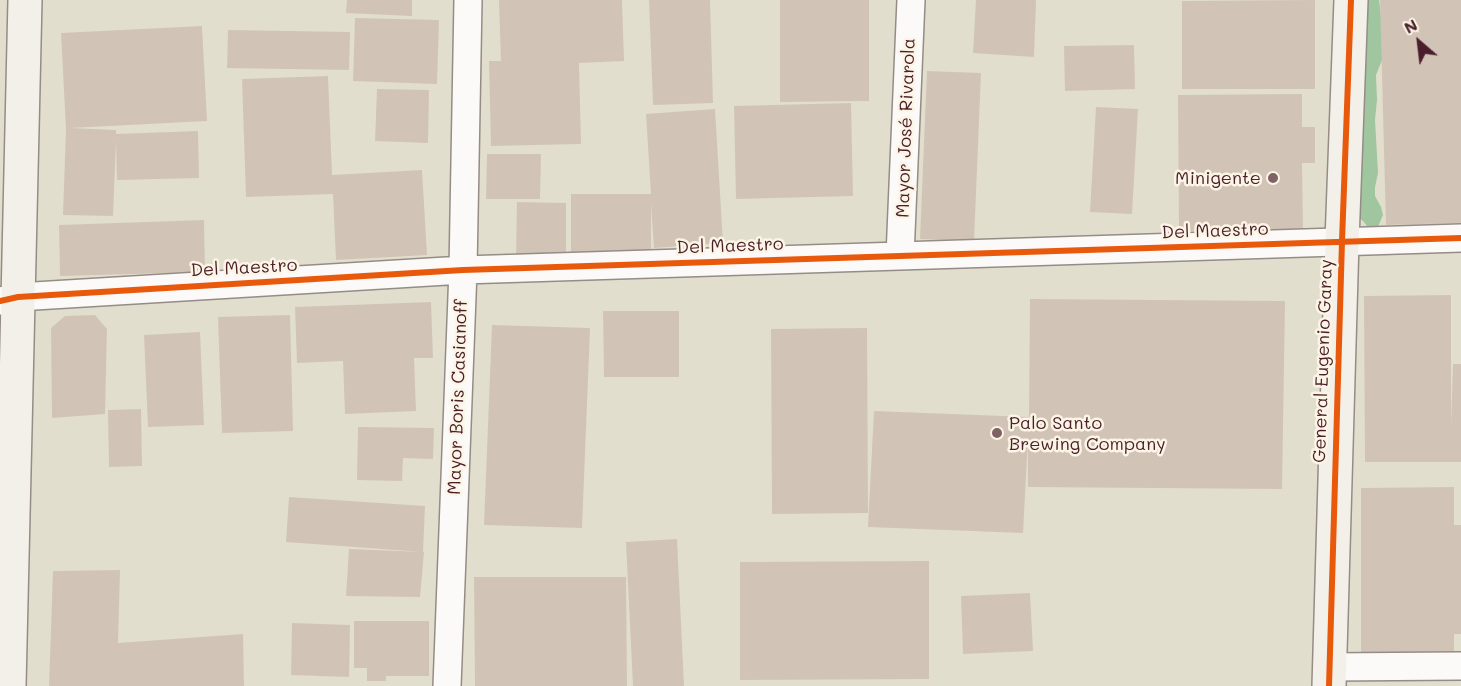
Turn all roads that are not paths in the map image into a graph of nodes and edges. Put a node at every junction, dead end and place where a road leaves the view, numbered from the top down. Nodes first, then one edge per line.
1 (25, 0) edge
2 (468, 0) edge
3 (911, 0) edge
4 (1351, 0) edge
5 (1461, 238) edge
6 (1342, 241) junction
7 (900, 256) junction
8 (463, 270) junction
9 (9, 299) edge
10 (1461, 666) edge
11 (1329, 677) edge
12 (9, 686) edge
13 (447, 686) edge

1 - 9 main road
2 - 8 street, Mayor Boris Casianoff
3 - 7 street, Mayor José Rivarola
4 - 6 main road, General Eugenio Garay
5 - 6 street, Del Maestro
6 - 7 street, Del Maestro
6 - 11 main road, General Eugenio Garay
7 - 8 street, Del Maestro
8 - 9 street, Del Maestro
8 - 13 street, Mayor Boris Casianoff
9 - 12 main road
10 - 11 street

